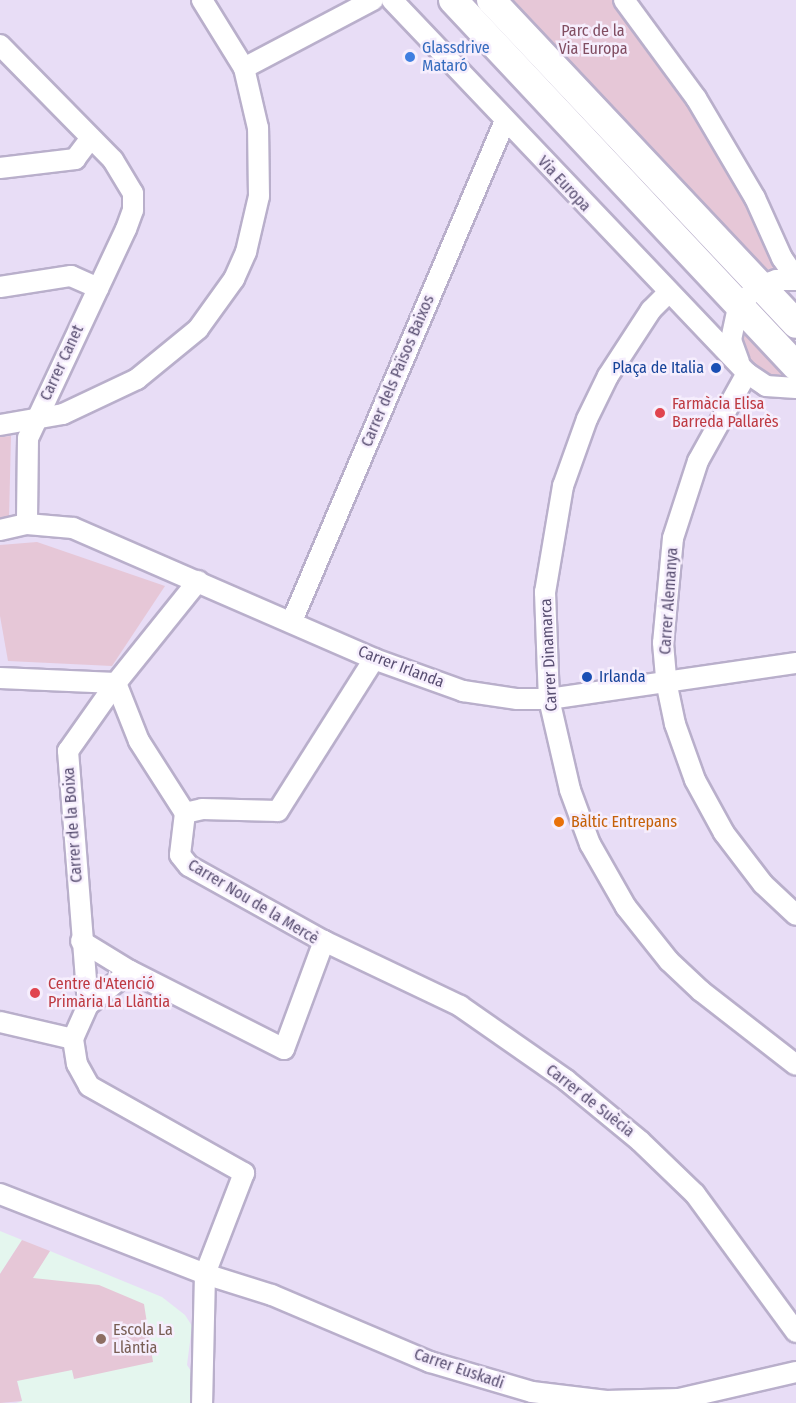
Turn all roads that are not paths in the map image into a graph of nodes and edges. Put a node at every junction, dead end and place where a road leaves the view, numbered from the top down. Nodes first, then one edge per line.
1 (202, 0) edge
2 (373, 0) edge
3 (392, 0) edge
4 (453, 0) edge
5 (491, 0) edge
6 (624, 0) edge
7 (0, 45) edge
8 (244, 68) junction
9 (505, 121) junction
10 (91, 138) junction
11 (0, 168) edge
12 (796, 279) edge
13 (0, 286) edge
14 (759, 286) junction
15 (98, 288) junction
16 (667, 294) junction
17 (738, 306) junction
18 (796, 324) edge
19 (796, 366) edge
20 (743, 369) junction
21 (796, 388) edge
22 (35, 420) junction
23 (0, 425) edge
24 (27, 524) junction
25 (0, 530) edge
26 (198, 581) junction
27 (292, 621) junction
28 (374, 659) junction
29 (796, 663) edge
30 (0, 678) edge
31 (666, 681) junction
32 (116, 683) junction
33 (549, 699) junction
34 (185, 813) junction
35 (796, 915) edge
36 (81, 941) junction
37 (324, 941) junction
38 (130, 971) junction
39 (88, 1005) junction
40 (0, 1023) edge
41 (73, 1039) junction
42 (796, 1065) edge
43 (0, 1194) edge
44 (205, 1274) junction
45 (796, 1332) edge
46 (796, 1372) edge
47 (202, 1403) edge

1 - 8 street
2 - 8 street
3 - 9 street, Via Europa
4 - 17 street
5 - 14 street
6 - 12 street
7 - 10 street
8 - 22 street
9 - 16 street, Via Europa
9 - 27 street, Carrer dels Països Baixos
10 - 11 street
10 - 15 street, Carrer Canet
12 - 14 street
13 - 15 street
14 - 17 street
14 - 18 street
15 - 22 street, Carrer Canet
16 - 20 street, Via Europa
16 - 33 street, Carrer Dinamarca
17 - 19 street
17 - 20 street
20 - 21 street, Via Europa
20 - 31 street, Carrer Alemanya
22 - 23 street
22 - 24 street, Carrer Canet
24 - 25 street, Carrer Irlanda
24 - 26 street, Carrer Irlanda
26 - 27 street, Carrer Irlanda
26 - 32 street, Carrer de la Boixa
27 - 28 street, Carrer Irlanda
28 - 33 street, Carrer Irlanda
28 - 34 street
29 - 31 street, Carrer Irlanda
30 - 32 street
31 - 33 street, Carrer Irlanda
31 - 35 street, Carrer Alemanya
32 - 34 street
32 - 36 street, Carrer de la Boixa
33 - 42 street, Carrer Dinamarca
34 - 37 street, Carrer Nou de la Mercè
36 - 38 street, Carrer Nou de la Mercè
36 - 39 street, Carrer de la Boixa
37 - 38 street, Carrer Nou de la Mercè
37 - 45 street, Carrer de Suècia
38 - 39 street
39 - 41 street
40 - 41 street
41 - 44 street
43 - 44 street, Carrer Euskadi
44 - 46 street, Carrer Euskadi
44 - 47 street

